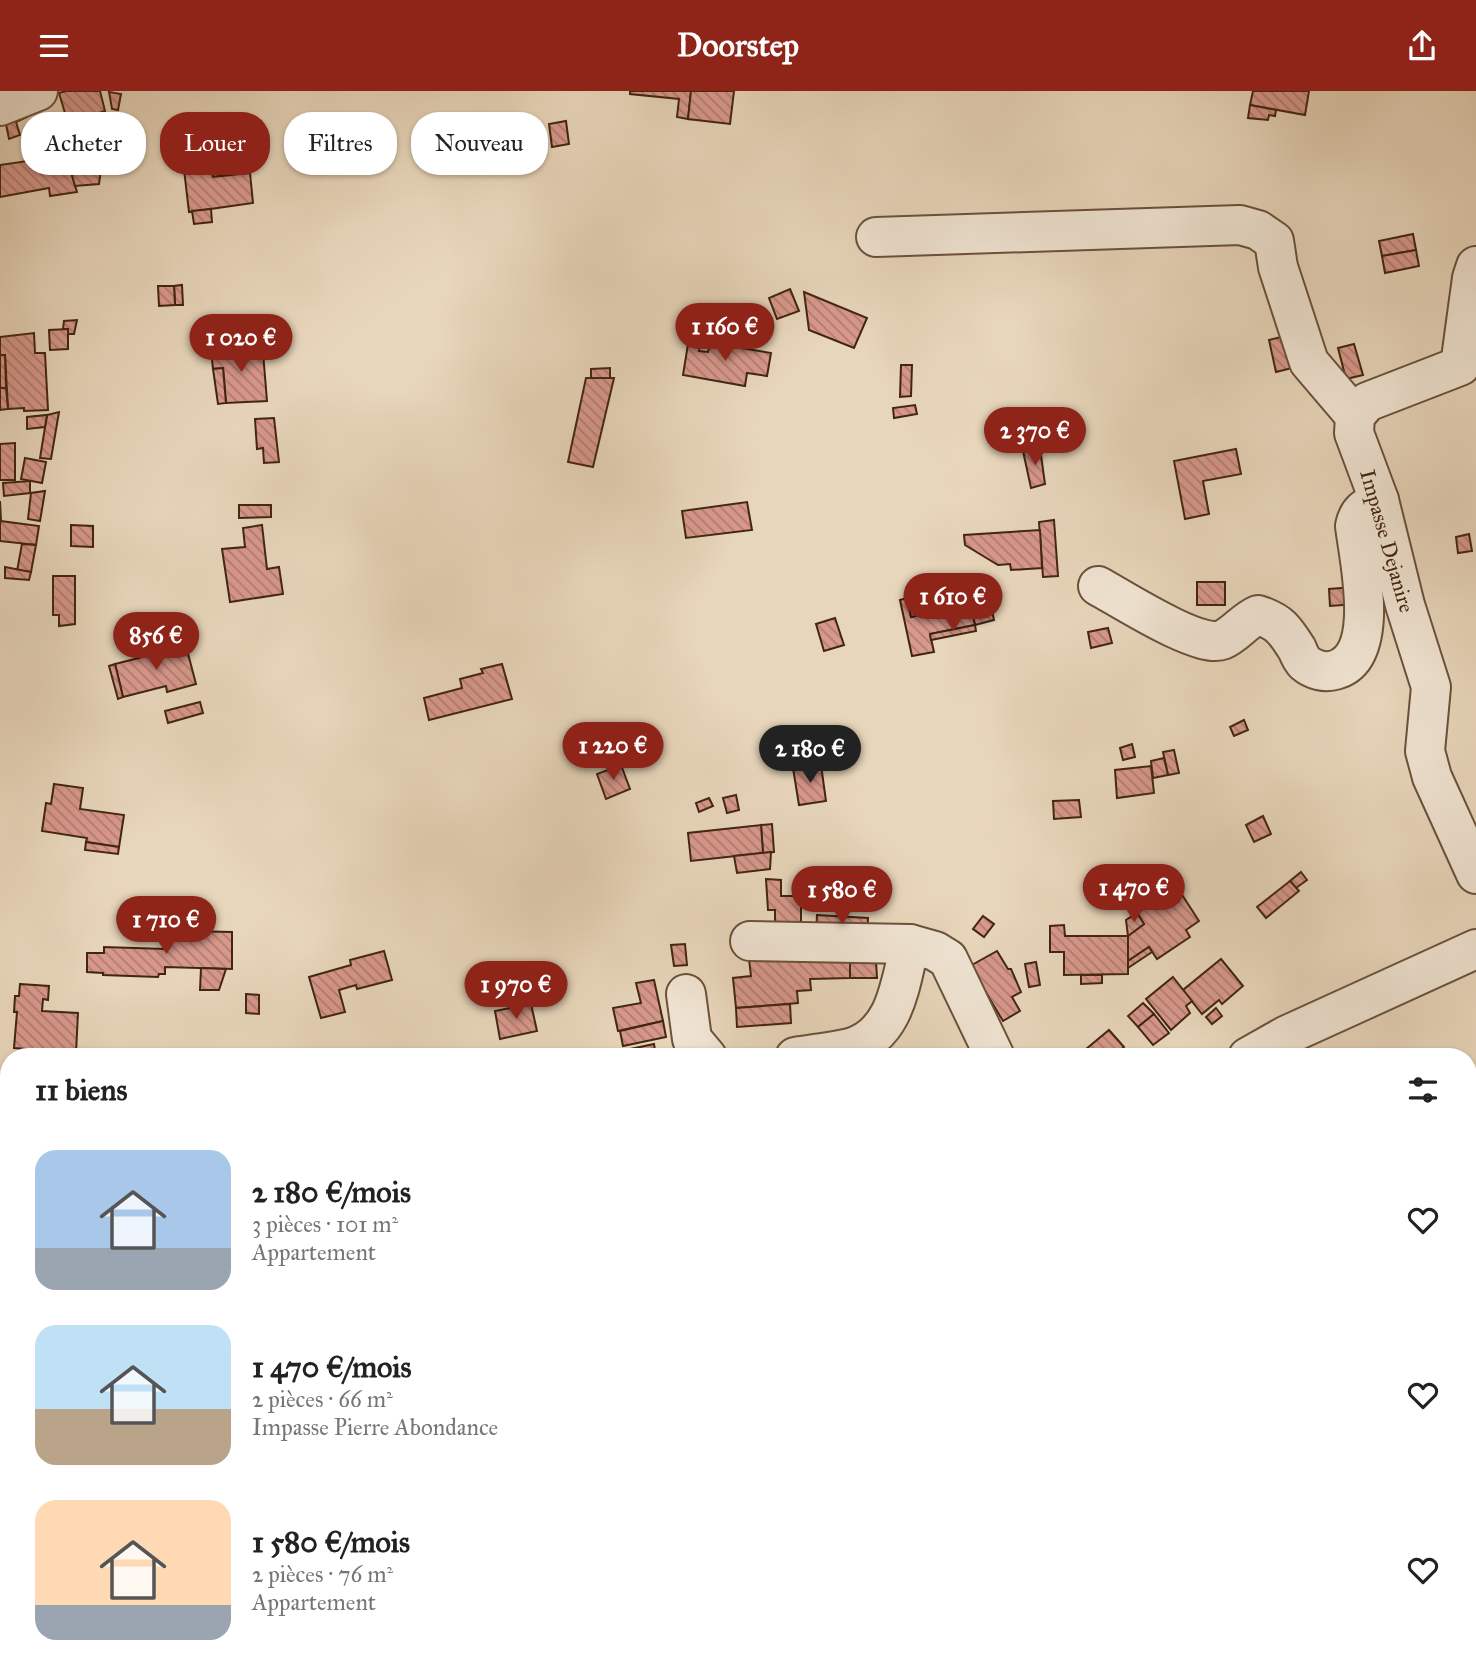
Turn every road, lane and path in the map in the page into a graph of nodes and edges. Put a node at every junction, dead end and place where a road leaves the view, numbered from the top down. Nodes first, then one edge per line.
1 (38, 91) edge
2 (0, 106) edge
3 (876, 237) dead end
4 (1476, 267) edge
5 (1355, 415) junction
6 (1378, 500) junction
7 (1098, 586) dead end
8 (1476, 874) edge
9 (750, 941) dead end
10 (910, 944) junction
11 (1476, 949) edge
12 (686, 994) dead end
13 (700, 1048) edge
14 (845, 1048) edge
15 (991, 1048) edge
16 (1264, 1048) edge

1 - 2 street
3 - 5 street
4 - 5 street
5 - 6 street, Impasse Dejanire
6 - 7 street
6 - 8 street, Impasse Dejanire
9 - 10 street
10 - 14 street
10 - 15 street
11 - 16 street
12 - 13 street

